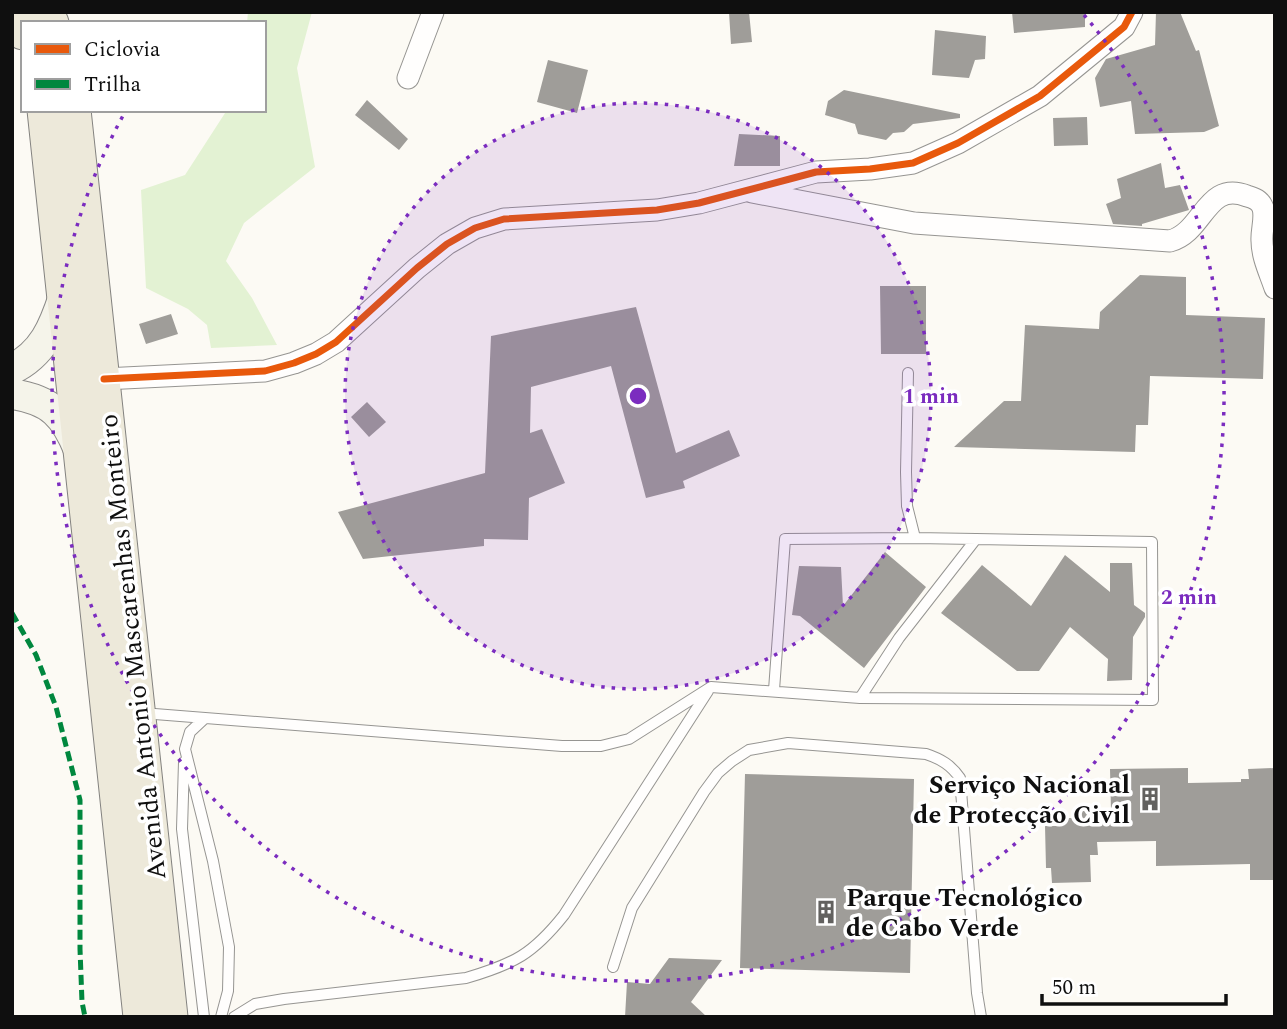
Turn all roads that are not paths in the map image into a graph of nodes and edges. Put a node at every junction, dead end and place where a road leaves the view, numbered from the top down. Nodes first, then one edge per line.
1 (433, 12) edge
2 (1132, 12) edge
3 (12, 13) edge
4 (21, 29) edge
5 (408, 78) dead end
6 (44, 112) edge
7 (74, 112) edge
8 (746, 191) junction
9 (1275, 288) edge
10 (64, 296) junction
11 (12, 369) edge
12 (908, 373) dead end
13 (104, 379) junction
14 (12, 394) edge
15 (80, 452) junction
16 (915, 538) junction
17 (976, 539) junction
18 (711, 687) junction
19 (774, 690) junction
20 (860, 698) junction
21 (138, 713) junction
22 (205, 718) junction
23 (185, 749) junction
24 (613, 967) dead end
25 (140, 1017) edge
26 (171, 1017) edge
27 (204, 1017) edge
28 (221, 1017) edge
29 (234, 1017) edge
30 (981, 1017) edge

1 - 5 street
2 - 8 street
3 - 4 main road
6 - 10 main road, Avenida Antonio Mascarenhas Monteiro
7 - 13 main road, Avenida Antonio Mascarenhas Monteiro
8 - 9 street
8 - 13 street
10 - 11 main road
10 - 15 main road, Avenida Antonio Mascarenhas Monteiro
12 - 16 lane
13 - 21 main road, Avenida Antonio Mascarenhas Monteiro
14 - 15 main road
15 - 25 main road, Avenida Antonio Mascarenhas Monteiro
16 - 17 lane
16 - 19 lane
17 - 20 lane
17 - 20 lane
18 - 19 lane
18 - 22 lane
18 - 29 lane
19 - 20 lane
21 - 22 lane
21 - 26 main road, Avenida Antonio Mascarenhas Monteiro
22 - 23 lane
23 - 27 lane
23 - 28 lane
24 - 30 lane

